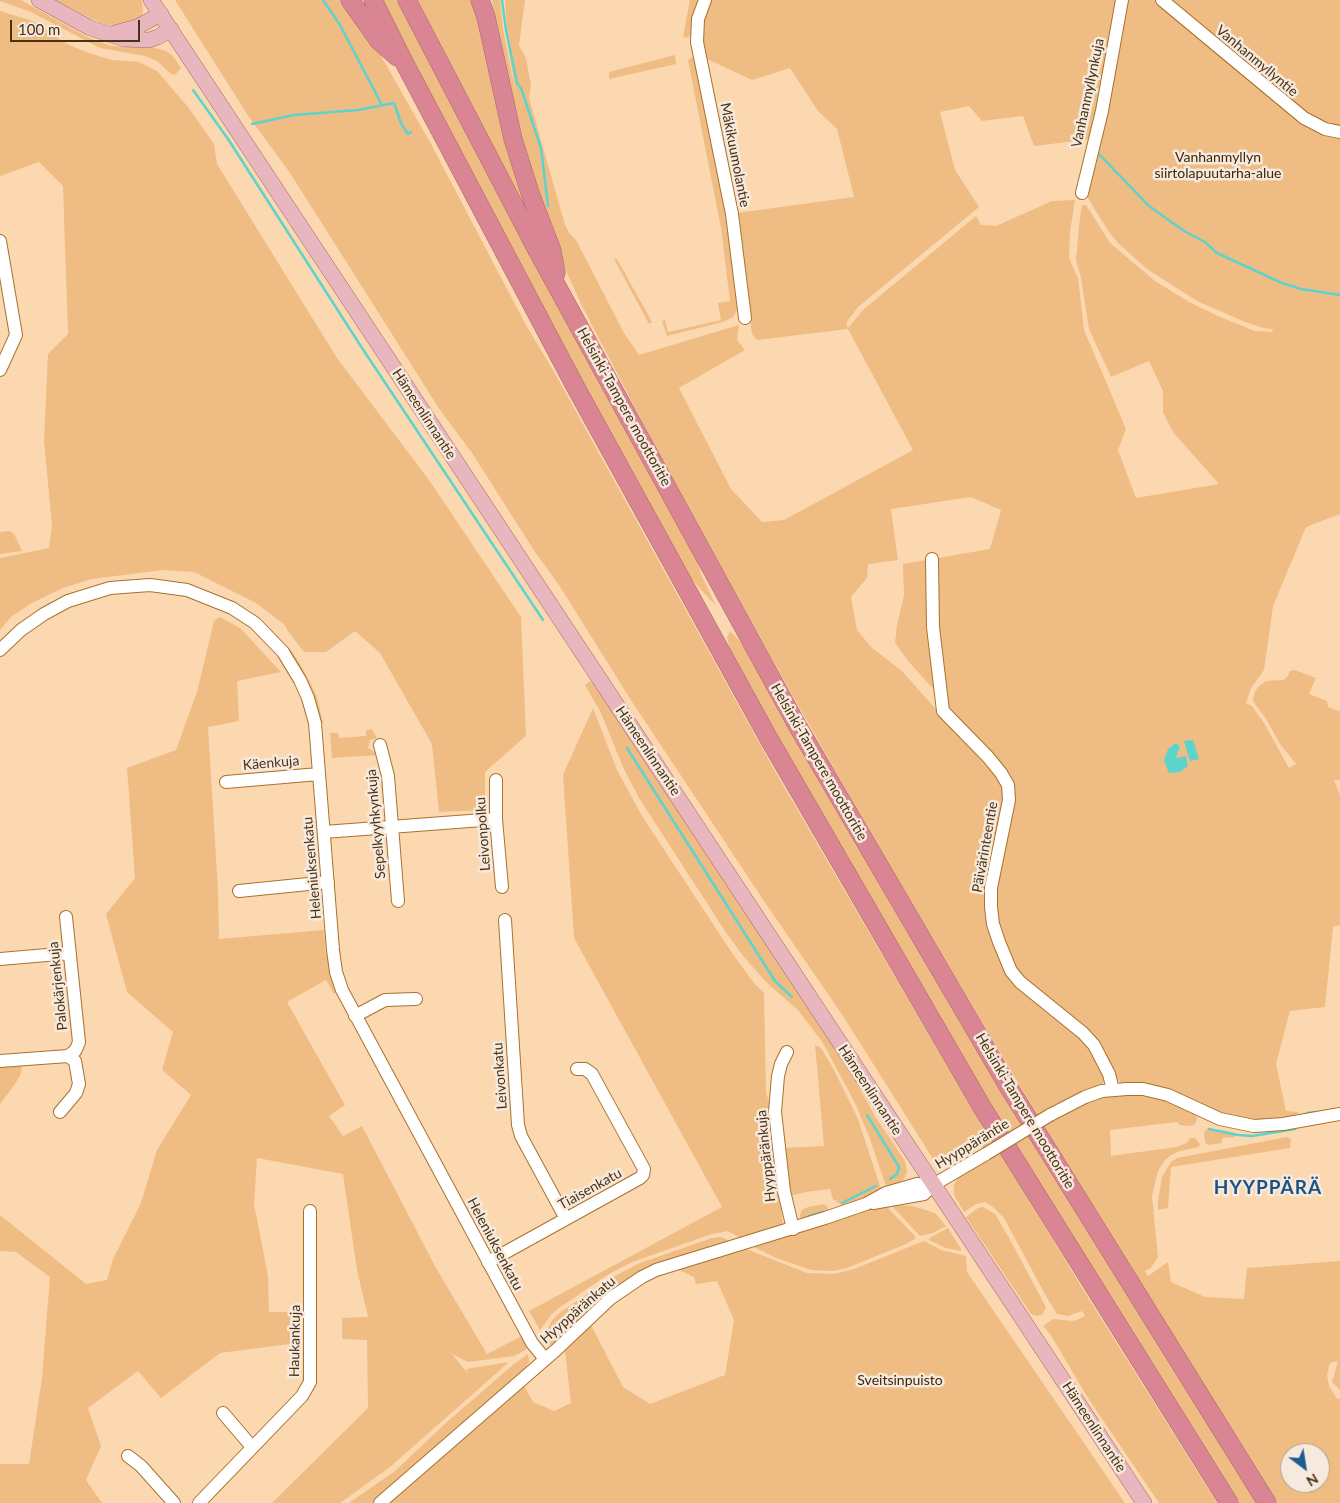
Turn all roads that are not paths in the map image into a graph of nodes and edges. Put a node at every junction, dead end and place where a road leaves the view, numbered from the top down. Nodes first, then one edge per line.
1 (39, 0) edge
2 (151, 0) edge
3 (350, 0) edge
4 (373, 0) edge
5 (407, 0) edge
6 (480, 0) edge
7 (705, 0) edge
8 (1122, 0) edge
9 (1162, 0) edge
10 (486, 9) edge
11 (160, 14) junction
12 (171, 29) junction
13 (108, 34) junction
14 (405, 64) junction
15 (1340, 132) edge
16 (1082, 193) dead end
17 (0, 241) edge
18 (559, 288) junction
19 (745, 318) dead end
20 (0, 370) edge
21 (932, 559) dead end
22 (0, 650) edge
23 (380, 744) dead end
24 (319, 774) junction
25 (496, 780) dead end
26 (226, 782) dead end
27 (496, 819) junction
28 (391, 827) junction
29 (324, 832) junction
30 (328, 882) junction
31 (502, 887) dead end
32 (239, 891) dead end
33 (398, 901) dead end
34 (66, 917) dead end
35 (505, 920) dead end
36 (70, 953) junction
37 (0, 959) edge
38 (416, 998) dead end
39 (355, 1016) junction
40 (788, 1052) dead end
41 (71, 1054) junction
42 (0, 1061) edge
43 (576, 1069) dead end
44 (1114, 1090) junction
45 (60, 1112) dead end
46 (1340, 1114) edge
47 (933, 1185) junction
48 (310, 1212) dead end
49 (566, 1219) junction
50 (792, 1229) junction
51 (488, 1262) junction
52 (545, 1359) junction
53 (223, 1413) dead end
54 (252, 1447) junction
55 (128, 1456) dead end
56 (174, 1503) edge
57 (199, 1503) edge
58 (380, 1503) edge
59 (1144, 1503) edge
60 (1229, 1503) edge
61 (1267, 1503) edge

1 - 13 main road
2 - 11 main road, Hämeenlinnantie
3 - 14 highway
4 - 14 highway
5 - 18 highway, Helsinki-Tampere moottoritie
6 - 10 highway
7 - 19 street, Mäkikuumolantie
8 - 16 street, Vanhanmyllynkuja
9 - 15 street, Vanhanmyllyntie
10 - 18 highway
11 - 12 main road, Hämeenlinnantie
11 - 13 main road
12 - 13 main road
12 - 47 main road, Hämeenlinnantie
14 - 60 highway
17 - 20 street
18 - 61 highway, Helsinki-Tampere moottoritie
21 - 44 street, Päivärinteentie
22 - 24 street, Heleniuksenkatu
23 - 28 street, Sepelkyyhkynkuja
24 - 26 street, Käenkuja
24 - 29 street, Heleniuksenkatu
25 - 27 street, Leivonpolku
27 - 28 street
27 - 31 street, Leivonpolku
28 - 29 street
28 - 33 street, Sepelkyyhkynkuja
29 - 30 street, Heleniuksenkatu
30 - 32 street
30 - 39 street, Heleniuksenkatu
34 - 36 street, Palokärjenkuja
35 - 49 street, Leivonkatu
36 - 37 street
36 - 41 street, Palokärjenkuja
38 - 39 street
39 - 51 street, Heleniuksenkatu
40 - 50 street, Hyyppäränkuja
41 - 42 street
41 - 45 street
43 - 49 street, Tiaisenkatu
44 - 46 street, Hyyppäräntie
44 - 47 street, Hyyppäräntie, bridge
47 - 50 street, Hyyppäränkatu
47 - 59 main road, Hämeenlinnantie
48 - 54 street, Haukankuja
49 - 51 street, Tiaisenkatu
50 - 52 street, Hyyppäränkatu
51 - 52 street, Heleniuksenkatu
52 - 58 street, Hyyppäränkatu
53 - 54 street
54 - 57 street, Haukankuja
55 - 56 street

